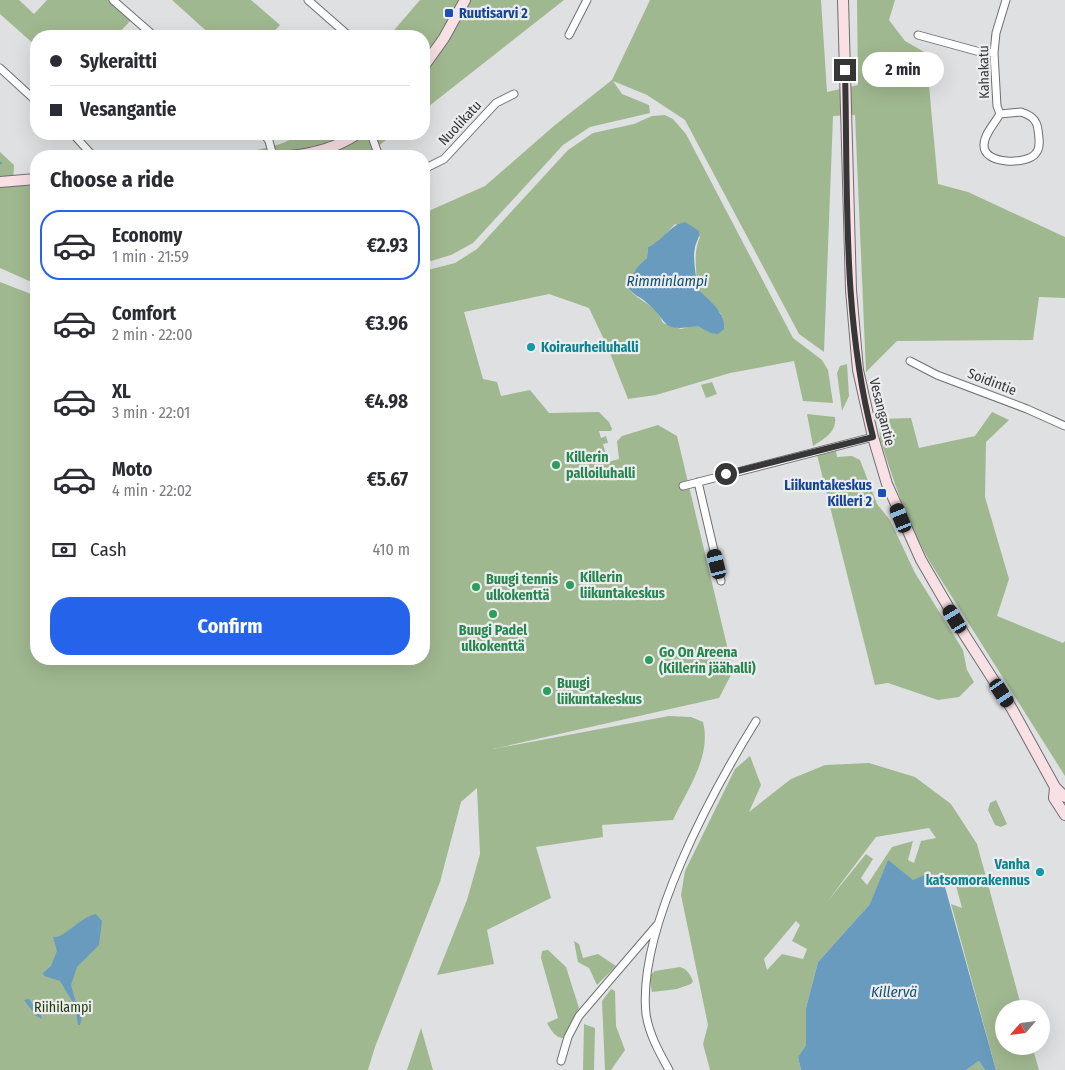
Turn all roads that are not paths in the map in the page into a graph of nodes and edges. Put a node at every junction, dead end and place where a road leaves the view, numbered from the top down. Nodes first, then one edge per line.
1 (113, 0) edge
2 (308, 0) edge
3 (465, 0) edge
4 (587, 0) edge
5 (843, 0) edge
6 (1006, 0) edge
7 (147, 30) edge
8 (342, 30) edge
9 (569, 35) dead end
10 (918, 35) dead end
11 (994, 53) junction
12 (430, 58) edge
13 (0, 68) edge
14 (514, 94) dead end
15 (30, 96) edge
16 (1000, 114) junction
17 (78, 140) edge
18 (346, 140) edge
19 (88, 150) edge
20 (323, 150) edge
21 (430, 166) edge
22 (30, 180) edge
23 (0, 182) edge
24 (910, 361) dead end
25 (1065, 426) edge
26 (873, 437) junction
27 (698, 482) junction
28 (683, 486) dead end
29 (721, 581) dead end
30 (756, 721) dead end
31 (1054, 787) junction
32 (1065, 797) edge
33 (1065, 815) edge
34 (659, 923) junction
35 (561, 1061) dead end
36 (669, 1070) edge

1 - 7 street
2 - 8 street
3 - 12 street
4 - 9 street
5 - 26 street, Vesangantie
6 - 11 street, Kahakatu
10 - 11 street
11 - 16 street, Kahakatu
13 - 15 street
14 - 21 street, Nuolikatu
16 - 16 street, Kahakatu
17 - 19 street
18 - 20 street
22 - 23 street
24 - 25 street, Soidintie
26 - 27 street
26 - 31 street, Vesangantie
27 - 28 street
27 - 29 street
30 - 34 street
31 - 32 street, Vesangantie
31 - 33 street, Vesangantie
34 - 35 street
34 - 36 street

